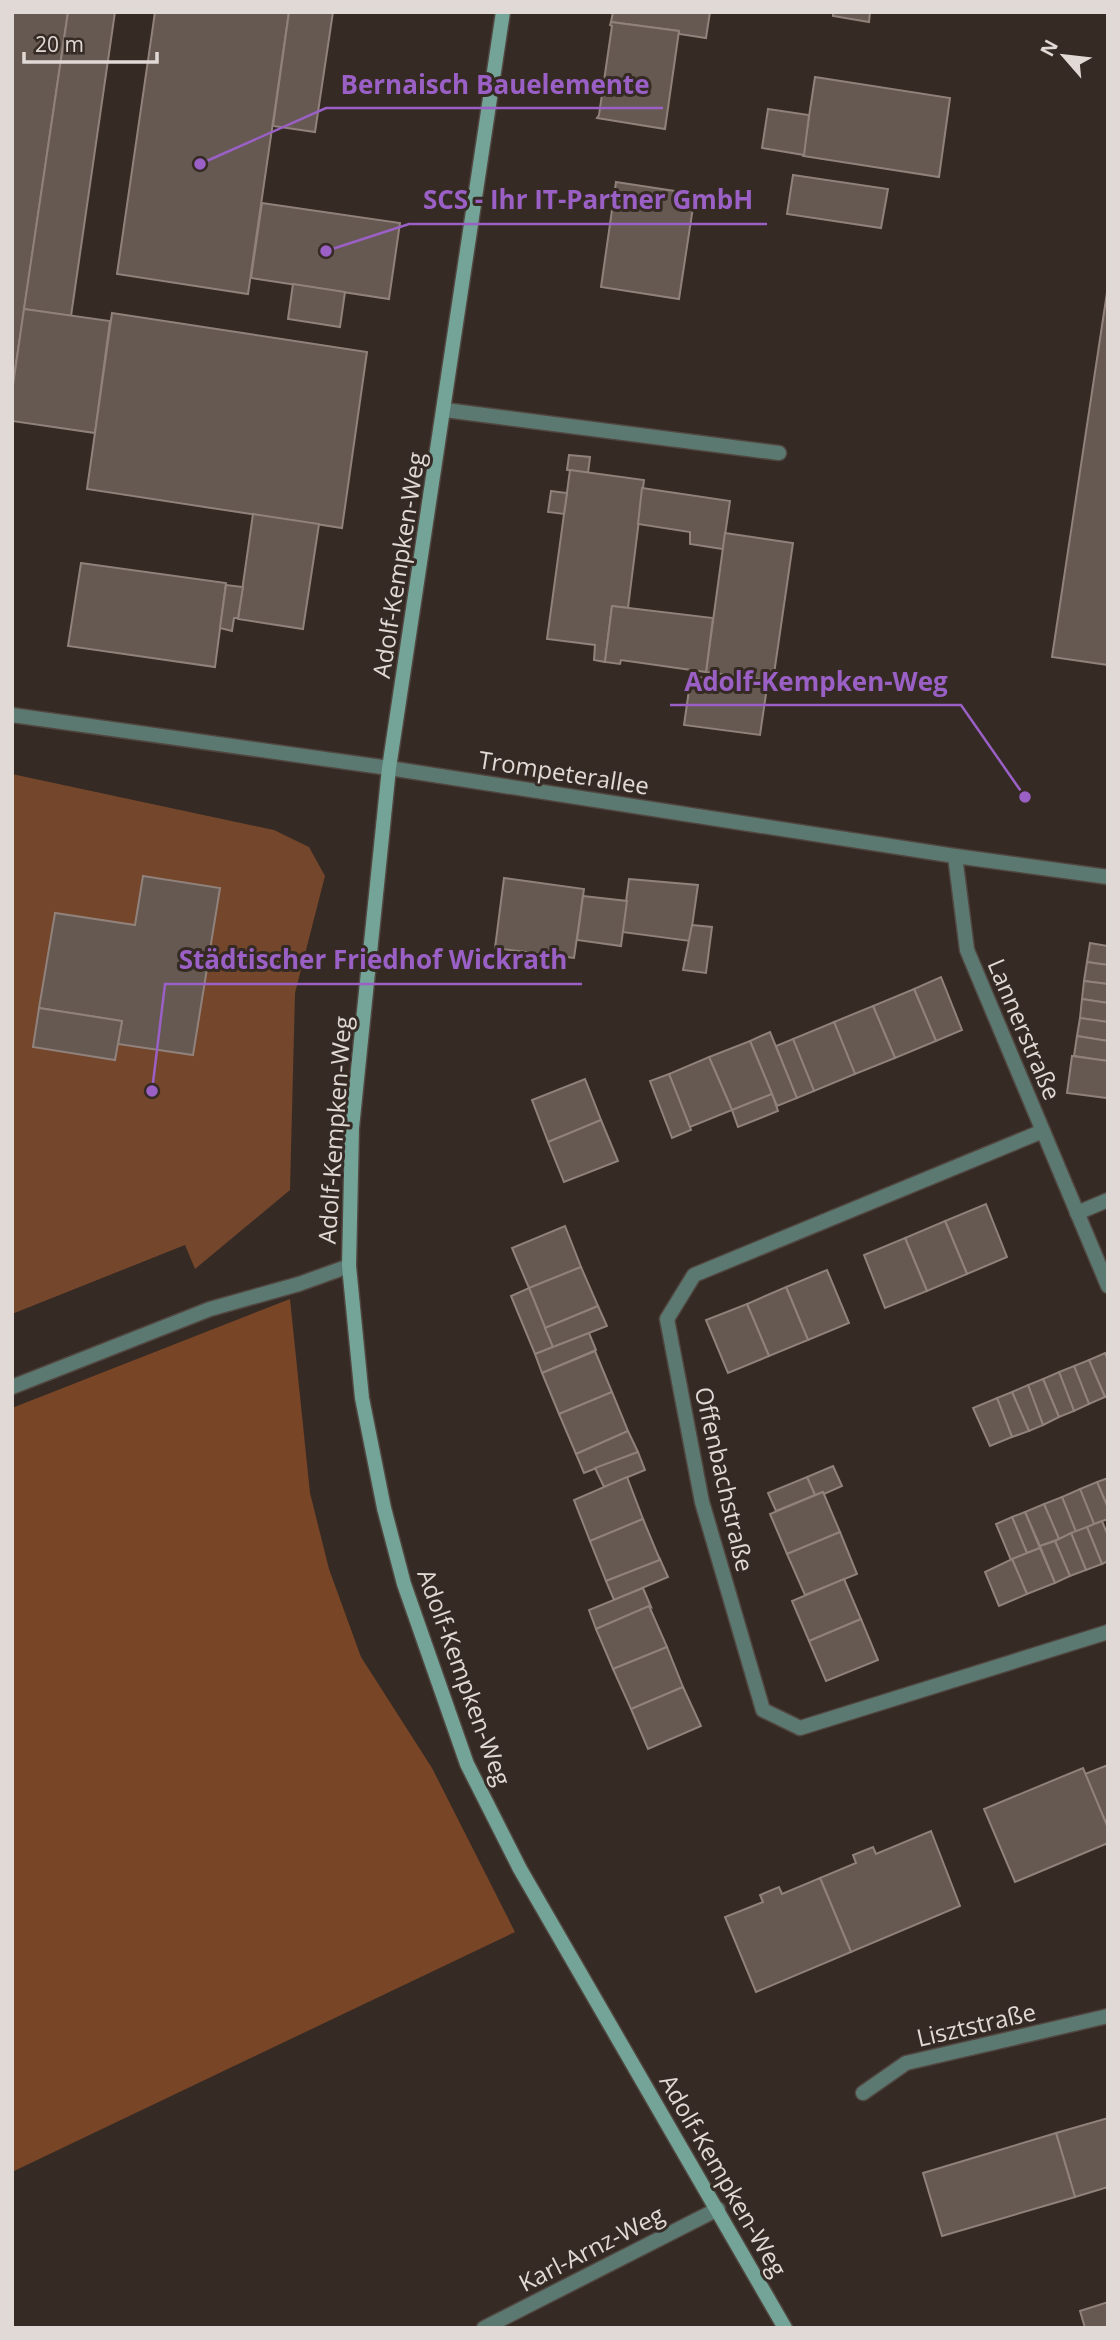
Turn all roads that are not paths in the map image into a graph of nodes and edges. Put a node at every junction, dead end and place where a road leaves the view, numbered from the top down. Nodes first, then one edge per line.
1 (503, 12) edge
2 (445, 411) junction
3 (779, 453) dead end
4 (12, 715) edge
5 (389, 768) junction
6 (955, 856) junction
7 (1108, 877) edge
8 (1043, 1131) junction
9 (1108, 1200) edge
10 (1077, 1213) junction
11 (349, 1266) junction
12 (1108, 1286) edge
13 (12, 1387) edge
14 (1108, 1632) edge
15 (1108, 2017) edge
16 (863, 2093) dead end
17 (718, 2209) junction
18 (484, 2328) edge
19 (785, 2328) edge

1 - 2 main road, Adolf-Kempken-Weg
2 - 3 street
2 - 5 main road, Adolf-Kempken-Weg
4 - 5 street, Trompeterallee
5 - 6 street, Trompeterallee
5 - 11 main road, Adolf-Kempken-Weg
6 - 7 street, Trompeterallee
6 - 8 street, Lannerstraße
8 - 10 street, Lannerstraße
8 - 14 street, Offenbachstraße
9 - 10 street
10 - 12 street, Lannerstraße
11 - 13 street
11 - 17 main road, Adolf-Kempken-Weg
15 - 16 street, Lisztstraße
17 - 18 street, Karl-Arnz-Weg
17 - 19 main road, Adolf-Kempken-Weg

